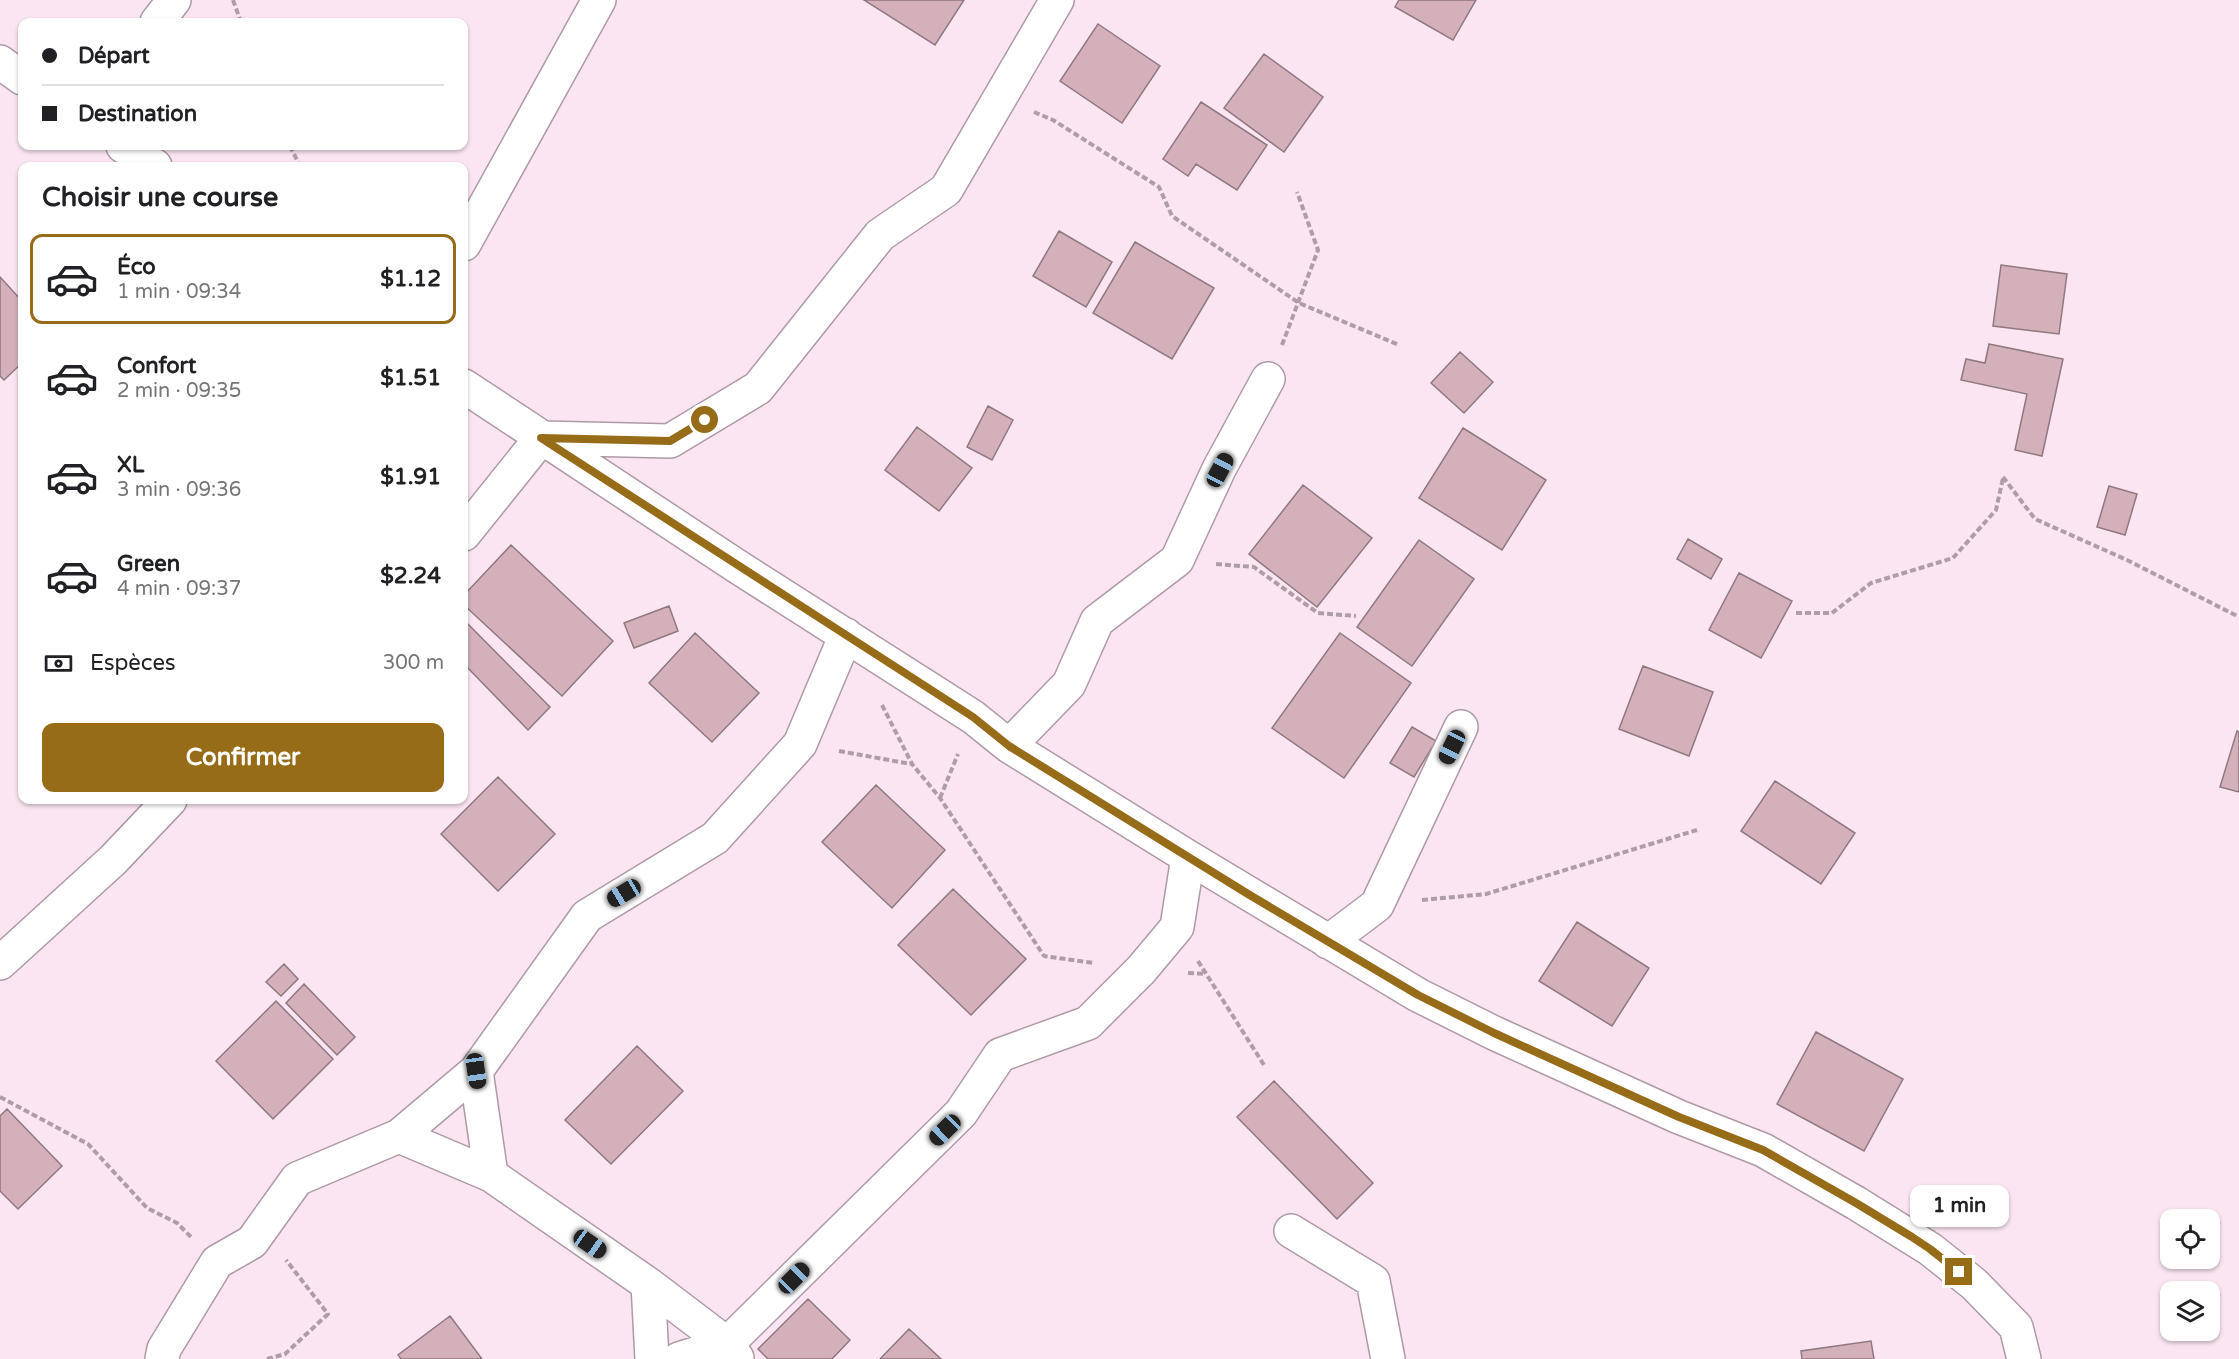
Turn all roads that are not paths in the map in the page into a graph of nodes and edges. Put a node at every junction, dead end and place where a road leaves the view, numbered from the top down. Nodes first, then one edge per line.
1 (174, 0) edge
2 (599, 0) edge
3 (1057, 0) edge
4 (160, 18) edge
5 (0, 62) edge
6 (18, 75) edge
7 (129, 150) edge
8 (149, 162) edge
9 (468, 237) edge
10 (1268, 379) road end
11 (468, 389) edge
12 (541, 438) junction
13 (468, 529) edge
14 (846, 635) junction
15 (1461, 727) dead end
16 (1009, 746) junction
17 (166, 804) edge
18 (1188, 857) junction
19 (1328, 942) junction
20 (0, 963) edge
21 (476, 1071) junction
22 (399, 1136) junction
23 (491, 1175) junction
24 (1291, 1231) dead end
25 (648, 1284) junction
26 (732, 1351) edge
27 (162, 1359) edge
28 (652, 1359) edge
29 (679, 1359) edge
30 (1388, 1359) edge
31 (2024, 1359) edge

1 - 4 street
2 - 9 street
3 - 12 street
5 - 6 street
7 - 8 street
10 - 16 street
11 - 12 street
12 - 13 street
12 - 14 street
14 - 16 street
14 - 21 street
15 - 19 street
16 - 18 street
17 - 20 street
18 - 19 street
18 - 26 street
19 - 31 street
21 - 22 street
21 - 23 street
22 - 23 street
22 - 27 street
23 - 25 street
24 - 30 street
25 - 26 street
25 - 28 street
26 - 29 street

